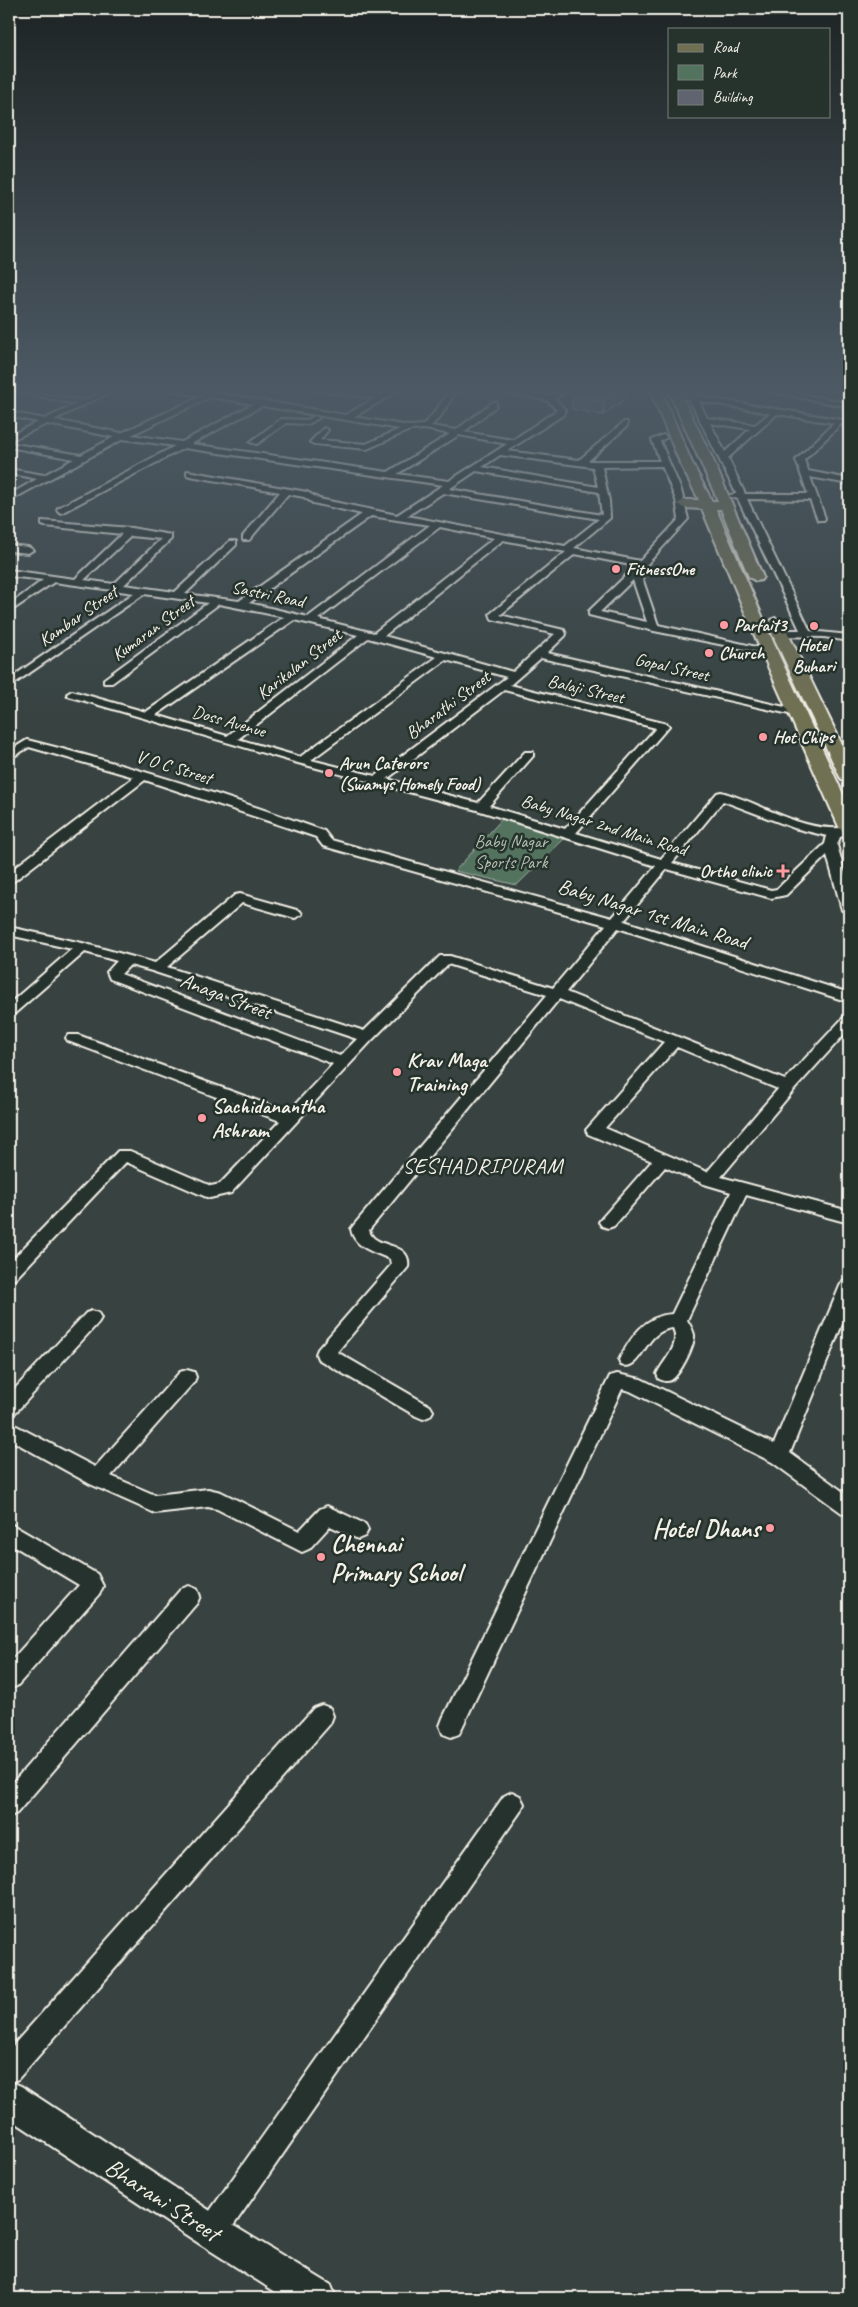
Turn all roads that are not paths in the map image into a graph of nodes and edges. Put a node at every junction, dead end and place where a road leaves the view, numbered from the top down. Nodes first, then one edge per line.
1 (87, 496) edge
2 (282, 496) edge
3 (306, 496) edge
4 (433, 496) edge
5 (475, 496) edge
6 (603, 496) edge
7 (680, 496) edge
8 (703, 496) edge
9 (721, 496) edge
10 (742, 496) junction
11 (814, 498) joint
12 (724, 500) junction
13 (684, 504) junction
14 (707, 505) junction
15 (60, 510) dead end
16 (369, 513) junction
17 (398, 518) junction
18 (606, 518) junction
19 (821, 518) dead end
20 (45, 523) dead end
21 (438, 524) junction
22 (129, 532) junction
23 (502, 536) junction
24 (246, 538) dead end
25 (233, 544) dead end
26 (9, 548) edge
27 (28, 550) dead end
28 (570, 550) junction
29 (639, 568) junction
30 (9, 573) edge
31 (50, 580) junction
32 (77, 582) junction
33 (116, 588) junction
34 (761, 588) dead end
35 (141, 592) junction
36 (178, 595) junction
37 (217, 601) junction
38 (241, 604) junction
39 (768, 606) dead end
40 (9, 609) edge
41 (293, 616) junction
42 (309, 620) junction
43 (654, 628) junction
44 (779, 633) junction
45 (806, 633) junction
46 (371, 636) junction
47 (849, 638) edge
48 (770, 653) junction
49 (539, 654) junction
50 (445, 656) junction
51 (515, 676) junction
52 (108, 681) dead end
53 (9, 684) edge
54 (501, 686) junction
55 (72, 694) dead end
56 (798, 713) junction
57 (147, 716) junction
58 (229, 740) junction
59 (529, 754) dead end
60 (9, 756) edge
61 (302, 760) junction
62 (142, 777) junction
63 (849, 777) edge
64 (378, 780) junction
65 (481, 807) junction
66 (849, 831) edge
67 (569, 833) junction
68 (838, 835) edge
69 (327, 844) joint
70 (663, 864) junction
71 (9, 878) edge
72 (849, 910) edge
73 (295, 914) dead end
74 (614, 923) junction
75 (9, 931) edge
76 (82, 947) junction
77 (128, 959) junction
78 (157, 968) junction
79 (556, 992) junction
80 (849, 998) edge
81 (9, 1011) edge
82 (849, 1020) edge
83 (367, 1037) junction
84 (73, 1038) dead end
85 (674, 1041) junction
86 (344, 1063) junction
87 (788, 1087) junction
88 (291, 1119) junction
89 (662, 1160) junction
90 (710, 1180) junction
91 (741, 1190) junction
92 (849, 1217) edge
93 (608, 1222) dead end
94 (9, 1274) edge
95 (849, 1290) edge
96 (92, 1318) dead end
97 (678, 1321) junction
98 (628, 1360) dead end
99 (666, 1374) dead end
100 (187, 1377) dead end
101 (9, 1407) edge
102 (423, 1411) dead end
103 (9, 1430) edge
104 (779, 1456) junction
105 (97, 1478) junction
106 (849, 1507) edge
107 (358, 1530) dead end
108 (9, 1532) edge
109 (189, 1596) dead end
110 (9, 1679) edge
111 (322, 1716) dead end
112 (451, 1726) dead end
113 (512, 1804) dead end
114 (9, 1805) edge
115 (9, 2070) edge
116 (9, 2098) edge
117 (212, 2232) junction
118 (318, 2298) edge

1 - 15 street
2 - 24 street
3 - 16 street
4 - 17 street
5 - 18 street
6 - 18 street
7 - 13 street
8 - 14 main road
9 - 12 main road
10 - 11 street
10 - 12 street
10 - 45 street
11 - 19 street
12 - 14 main road
12 - 34 main road
13 - 14 main road
13 - 29 street
14 - 48 main road
16 - 17 street
16 - 38 street
17 - 21 street
18 - 28 street
20 - 22 street
21 - 23 street
21 - 42 street
22 - 32 street
22 - 33 street
23 - 28 street
23 - 46 street, Karikalan Street
25 - 36 street
26 - 27 street
28 - 29 street
28 - 49 street
29 - 43 street
29 - 43 street
30 - 31 street, Sastri Road
31 - 32 street, Sastri Road
31 - 40 street
32 - 33 street, Sastri Road
33 - 35 street, Sastri Road
35 - 36 street, Sastri Road
35 - 53 street, Kambar Street
36 - 37 street, Sastri Road
37 - 38 street, Sastri Road
37 - 52 street, Kumaran Street
38 - 41 street, Sastri Road
39 - 44 main road
41 - 42 street, Sastri Road
41 - 57 street
42 - 46 street, Sastri Road
43 - 48 street
44 - 45 street
44 - 63 main road
45 - 47 street
46 - 50 street, Sastri Road
46 - 58 street, Karikalan Street
48 - 56 main road
49 - 51 street
49 - 56 street, Gopal Street
50 - 51 street, Sastri Road
50 - 61 street
51 - 54 street, Bharathi Street
54 - 64 street, Bharathi Street
54 - 67 street, Balaji Street
55 - 57 street, Doss Avenue
56 - 68 main road
57 - 58 street, Doss Avenue
58 - 61 street, Doss Avenue
59 - 65 street
60 - 62 street, V O C Street
61 - 64 street, Doss Avenue
62 - 69 street, V O C Street
62 - 71 street
64 - 65 street, Baby Nagar 2nd Main Road
65 - 67 street, Baby Nagar 2nd Main Road
66 - 68 street
67 - 70 street, Baby Nagar 2nd Main Road
68 - 70 street, Baby Nagar 2nd Main Road
68 - 70 street
68 - 72 street
69 - 74 street, Baby Nagar 1st Main Road
70 - 74 street
73 - 78 street
74 - 79 street
74 - 80 street, Baby Nagar 1st Main Road
75 - 76 street
76 - 77 street
76 - 81 street
77 - 78 street
77 - 86 street, Anaga Street
78 - 83 street
79 - 83 street
79 - 85 street
79 - 102 street
82 - 87 street
83 - 86 street
84 - 88 street
85 - 87 street
85 - 89 street
86 - 88 street
87 - 90 street
88 - 94 street
89 - 90 street
89 - 93 street
90 - 91 street
91 - 92 street
91 - 97 street
95 - 104 street
96 - 101 street
97 - 98 street
97 - 99 street
100 - 105 street
103 - 105 street
104 - 106 street
104 - 112 street
105 - 107 street
108 - 110 street
109 - 114 street
111 - 115 street
113 - 117 street
116 - 117 street, Bharani Street
117 - 118 street, Bharani Street

